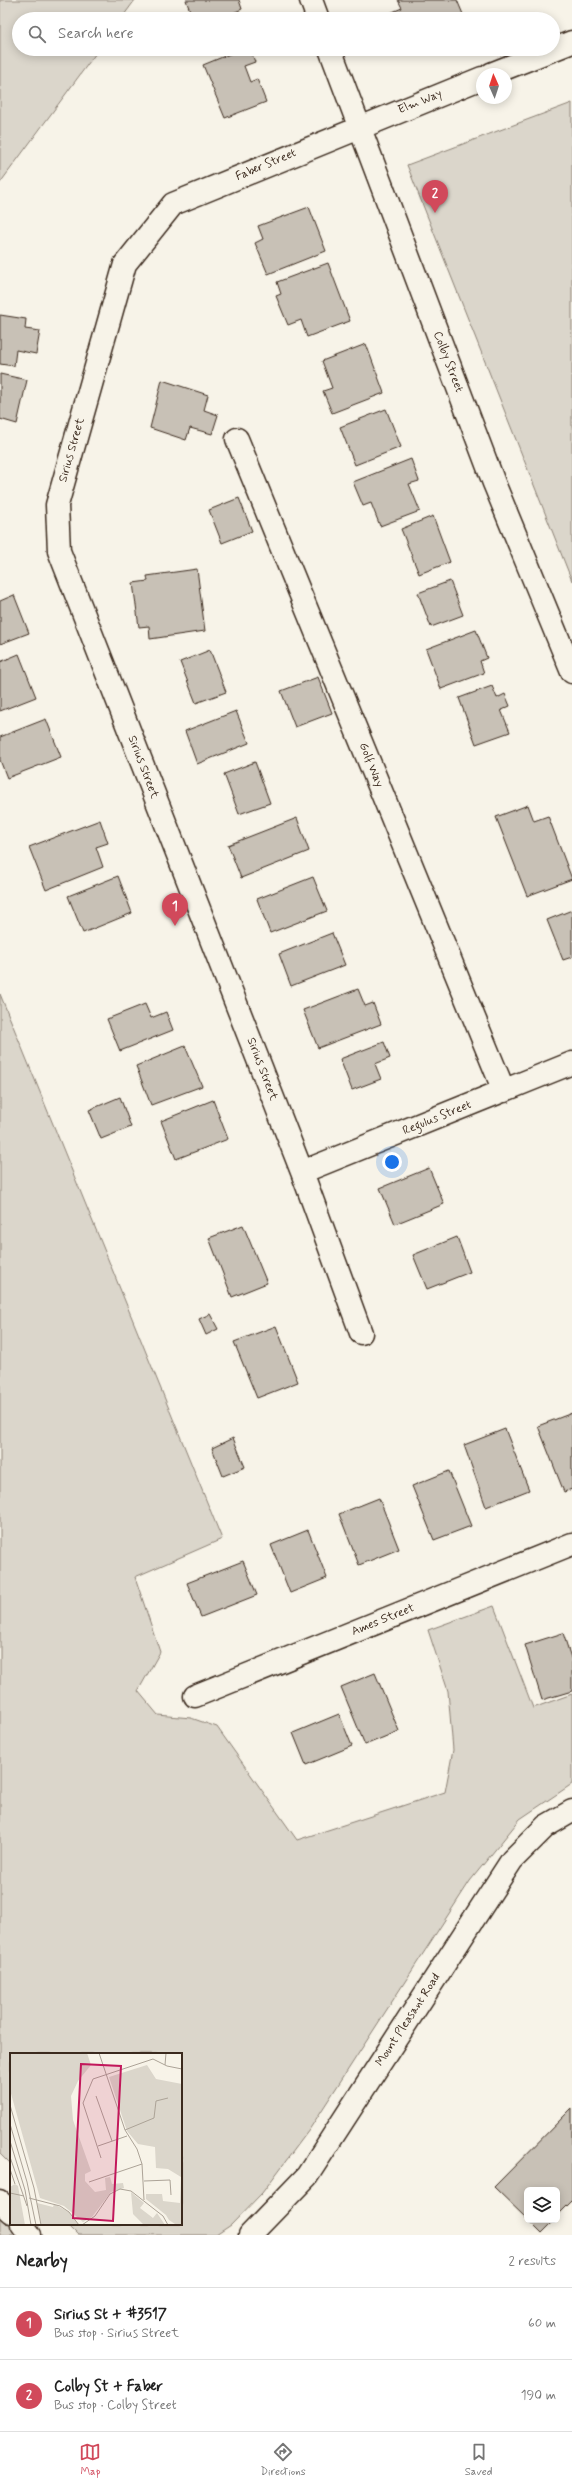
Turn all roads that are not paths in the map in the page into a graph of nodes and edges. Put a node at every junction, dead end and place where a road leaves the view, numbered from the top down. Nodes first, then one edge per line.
1 (311, 0) edge
2 (315, 12) edge
3 (572, 42) edge
4 (560, 47) edge
5 (333, 56) edge
6 (537, 56) edge
7 (506, 68) edge
8 (476, 80) edge
9 (359, 126) junction
10 (173, 204) joint
11 (237, 439) dead end
12 (572, 672) edge
13 (572, 1063) edge
14 (504, 1091) junction
15 (302, 1172) junction
16 (361, 1332) dead end
17 (572, 1544) edge
18 (195, 1696) dead end
19 (572, 1811) edge
20 (0, 2202) edge
21 (10, 2211) edge
22 (23, 2225) edge
23 (30, 2235) edge
24 (250, 2235) edge

1 - 2 street
3 - 4 street
5 - 9 street, Colby Street
6 - 7 street
8 - 9 street, Elm Way
9 - 10 street, Faber Street
9 - 12 street, Colby Street
10 - 15 street, Sirius Street
11 - 14 street, Golf Way
13 - 14 street, Regulus Street
14 - 15 street, Regulus Street
15 - 16 street, Sirius Street
17 - 18 street, Ames Street
19 - 24 street, Mount Pleasant Road
20 - 21 street
22 - 23 street

